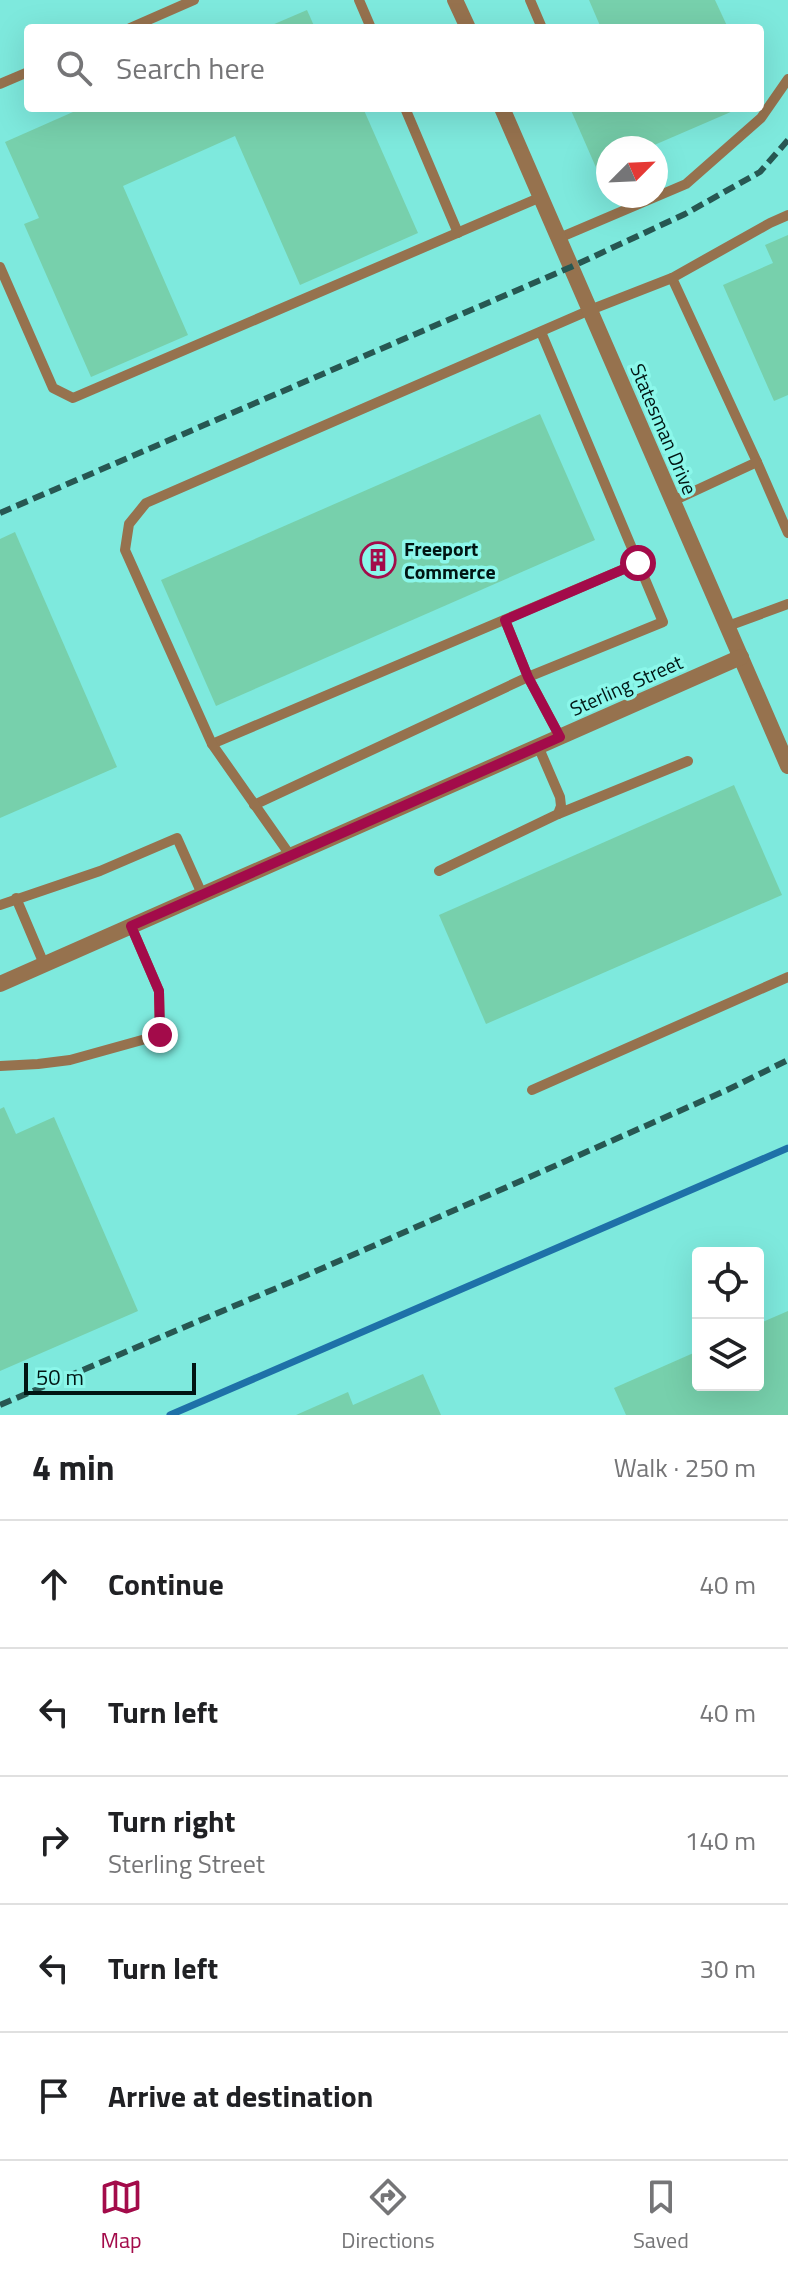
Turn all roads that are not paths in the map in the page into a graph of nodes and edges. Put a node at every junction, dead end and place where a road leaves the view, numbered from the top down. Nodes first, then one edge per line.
1 (194, 0) edge
2 (359, 0) edge
3 (455, 0) edge
4 (530, 0) edge
5 (139, 24) edge
6 (369, 24) edge
7 (466, 24) edge
8 (540, 24) edge
9 (24, 74) edge
10 (788, 79) edge
11 (0, 84) edge
12 (407, 112) edge
13 (504, 112) edge
14 (541, 197) junction
15 (788, 215) edge
16 (458, 233) junction
17 (559, 238) junction
18 (0, 267) edge
19 (672, 278) junction
20 (590, 310) junction
21 (541, 332) junction
22 (757, 462) junction
23 (673, 501) junction
24 (788, 533) edge
25 (638, 563) junction
26 (788, 604) edge
27 (505, 620) junction
28 (728, 626) junction
29 (741, 657) junction
30 (528, 677) junction
31 (560, 737) junction
32 (212, 744) junction
33 (538, 746) junction
34 (787, 759) edge
35 (688, 761) dead end
36 (254, 805) junction
37 (558, 814) junction
38 (290, 855) junction
39 (439, 871) dead end
40 (202, 894) junction
41 (16, 898) junction
42 (0, 905) edge
43 (131, 926) junction
44 (44, 964) junction
45 (788, 977) edge
46 (0, 984) edge
47 (0, 1066) edge
48 (532, 1090) dead end

1 - 5 lane
2 - 6 lane
3 - 7 street
4 - 8 lane
9 - 11 lane
10 - 17 lane
12 - 16 lane
13 - 14 street, Statesman Drive
14 - 16 lane
14 - 17 street, Statesman Drive
15 - 19 lane
16 - 18 lane
17 - 20 street, Statesman Drive
19 - 20 lane
19 - 22 lane
20 - 21 lane
20 - 23 street, Statesman Drive
21 - 25 lane
21 - 32 lane
22 - 23 lane
22 - 24 lane
23 - 28 street, Statesman Drive
25 - 27 lane
25 - 30 lane
26 - 28 lane
27 - 30 lane
27 - 32 lane
28 - 29 street, Statesman Drive
29 - 31 street, Sterling Street
29 - 34 street, Statesman Drive
30 - 31 lane
30 - 36 lane
31 - 33 street, Sterling Street
32 - 36 lane
33 - 37 lane
33 - 38 street, Sterling Street
35 - 37 lane
36 - 38 lane
37 - 39 lane
38 - 40 street, Sterling Street
40 - 41 lane
40 - 43 street, Sterling Street
41 - 42 lane
41 - 44 lane
43 - 44 street, Sterling Street
43 - 47 lane
44 - 46 street, Sterling Street
45 - 48 lane

